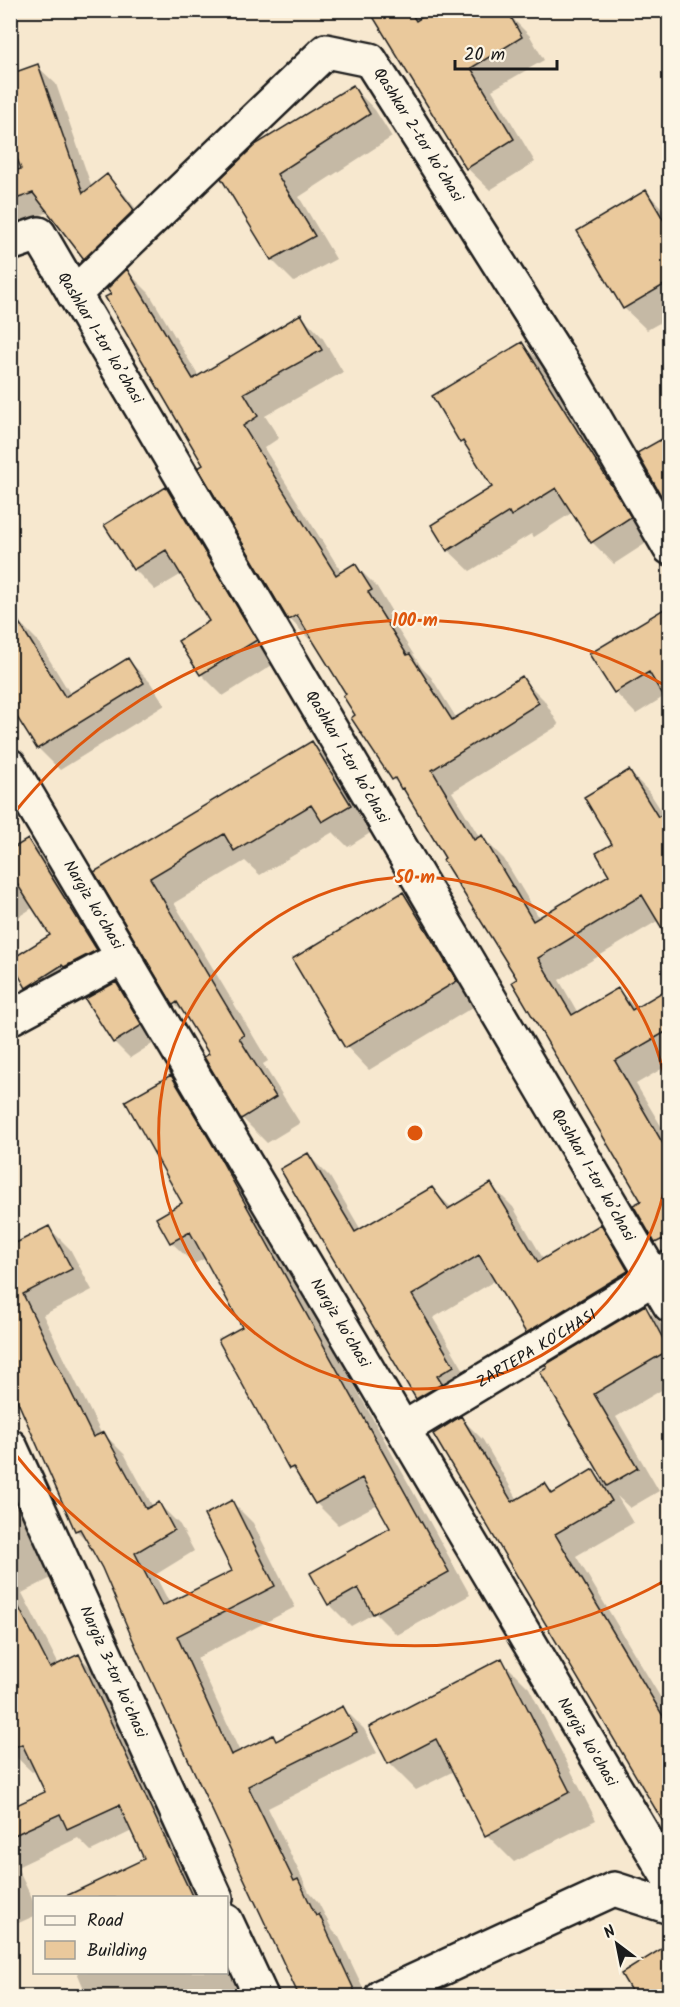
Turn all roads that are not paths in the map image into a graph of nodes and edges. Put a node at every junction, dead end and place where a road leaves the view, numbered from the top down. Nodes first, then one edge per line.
1 (10, 244) edge
2 (74, 294) junction
3 (669, 549) edge
4 (10, 766) edge
5 (123, 957) junction
6 (10, 1018) edge
7 (664, 1284) edge
8 (403, 1430) junction
9 (10, 1446) edge
10 (669, 1880) edge
11 (215, 1896) edge
12 (669, 1907) edge
13 (228, 1925) edge
14 (261, 1996) edge
15 (382, 1996) edge

1 - 2 street, Qashkar 1-tor koʼchasi
2 - 3 street, Qashkar 2-tor koʼchasi
2 - 7 street, Qashkar 1-tor koʼchasi
4 - 5 street, Nargiz koʻchasi
5 - 6 street
5 - 8 street, Nargiz koʻchasi
7 - 8 street, ZARTEPA KO'CHASI
8 - 10 street, Nargiz koʻchasi
9 - 11 street, Nargiz 3-tor koʻchasi
12 - 15 street
13 - 14 street

